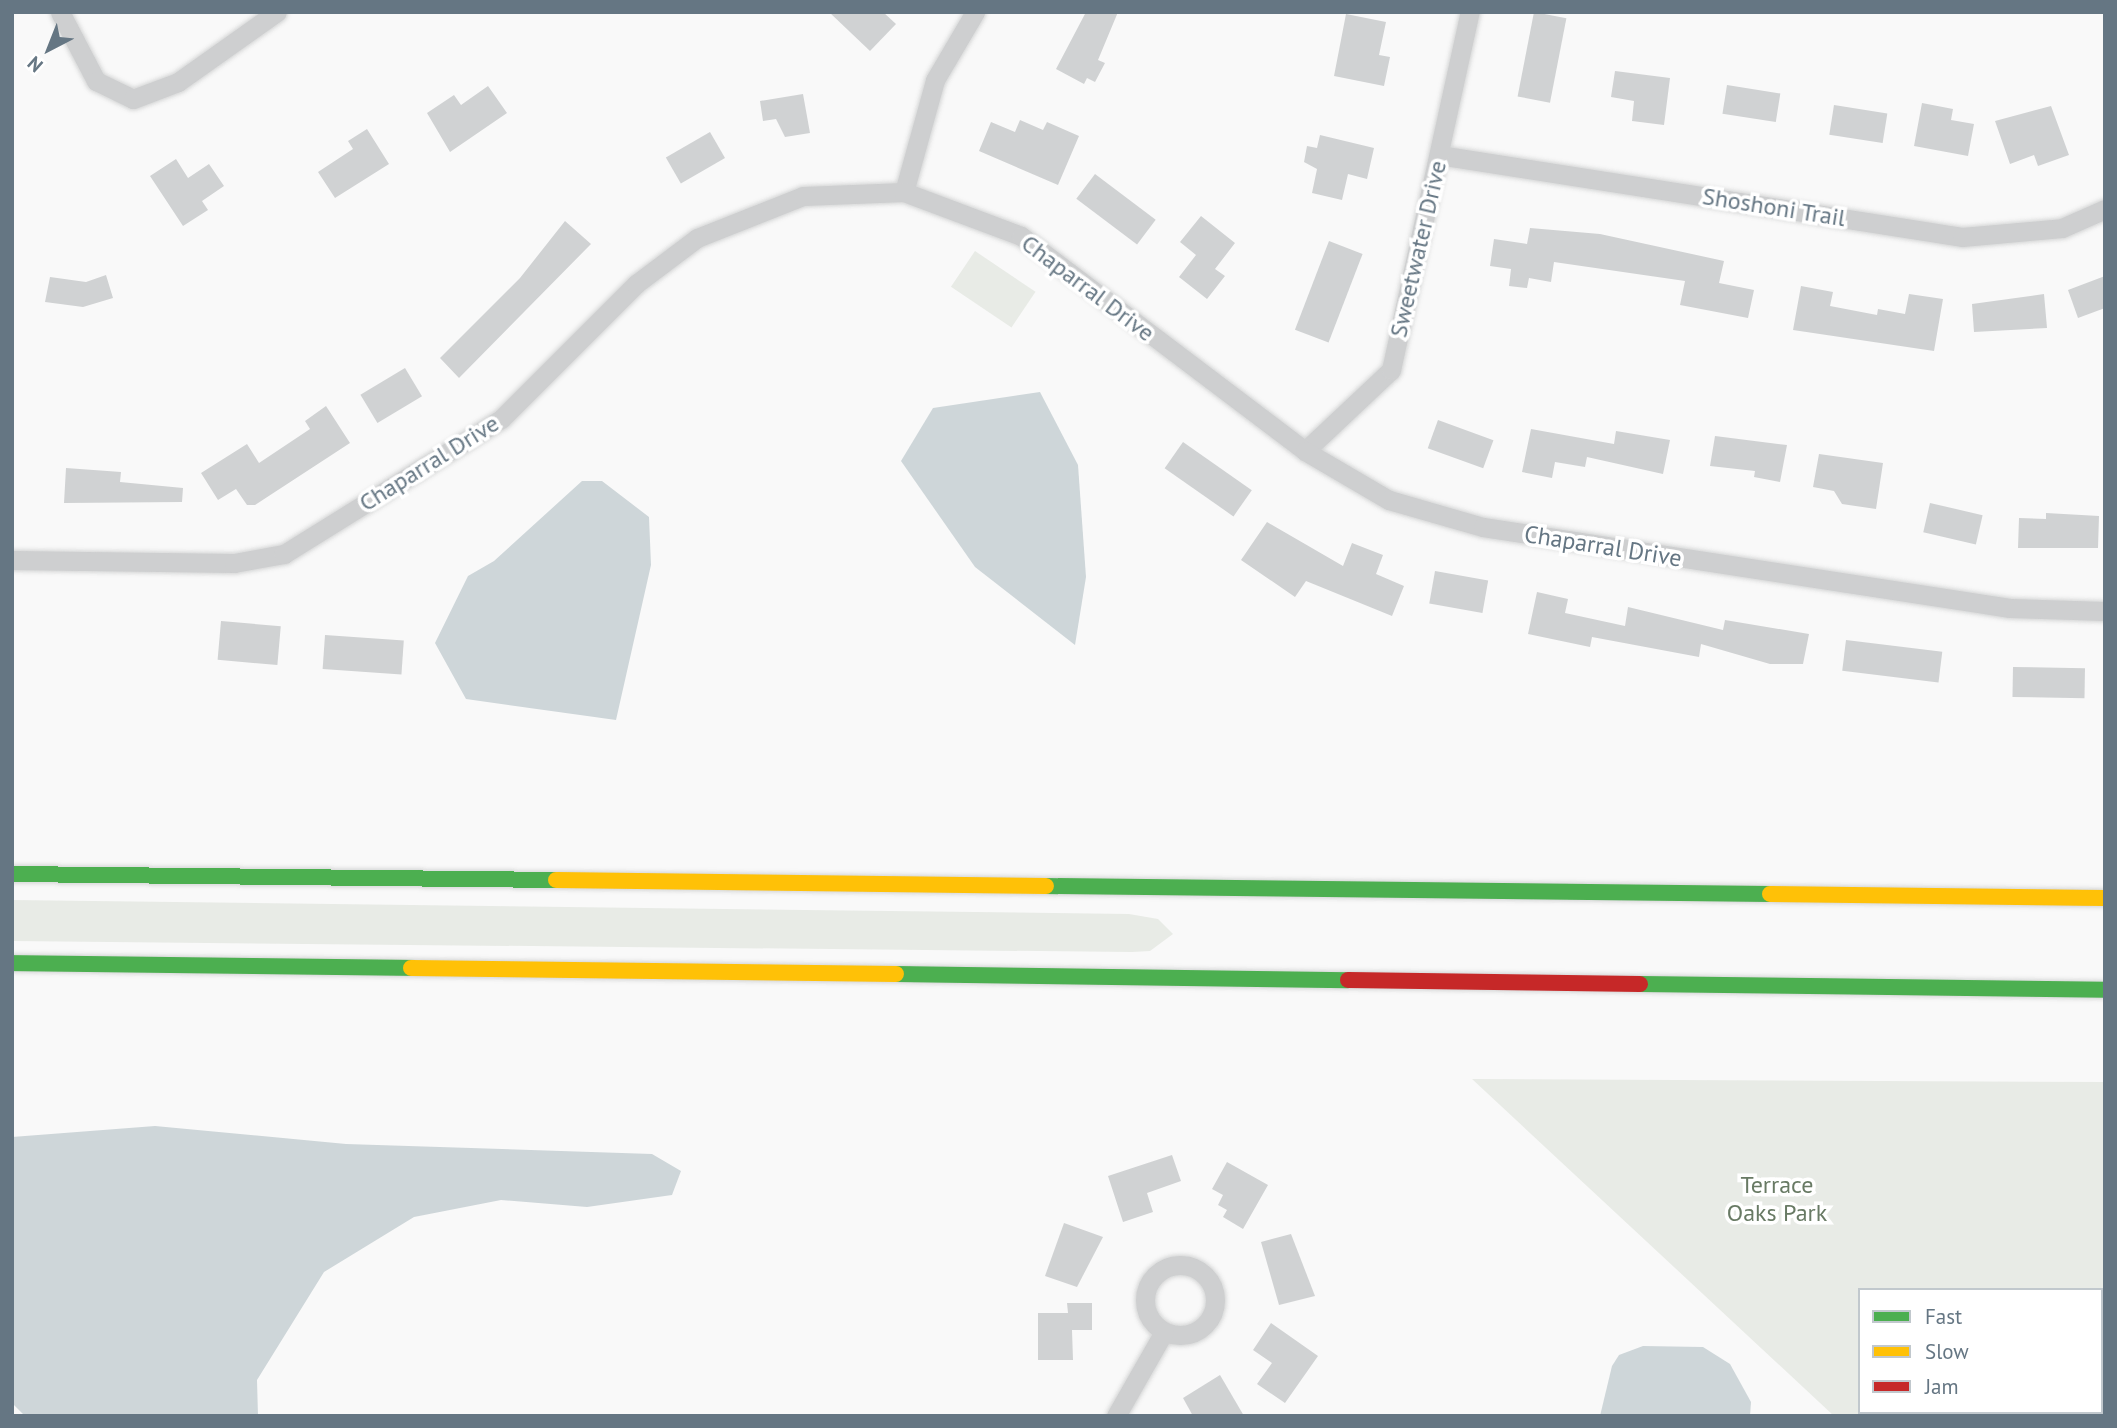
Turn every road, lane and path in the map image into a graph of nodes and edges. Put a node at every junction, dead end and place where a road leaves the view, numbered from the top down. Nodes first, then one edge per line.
1 (60, 12) edge
2 (277, 12) edge
3 (975, 12) edge
4 (1470, 12) edge
5 (1439, 155) junction
6 (904, 192) junction
7 (2105, 209) edge
8 (1306, 451) junction
9 (12, 560) edge
10 (2105, 611) edge
11 (12, 874) edge
12 (2105, 898) edge
13 (12, 963) edge
14 (2105, 990) edge
15 (1164, 1332) dead end
16 (1116, 1416) edge

1 - 2 street
3 - 6 street
4 - 5 street, Sweetwater Drive
5 - 7 street, Shoshoni Trail
5 - 8 street, Sweetwater Drive
6 - 8 street, Chaparral Drive
6 - 9 street, Chaparral Drive
8 - 10 street, Chaparral Drive
11 - 12 highway
13 - 14 highway
15 - 16 street

